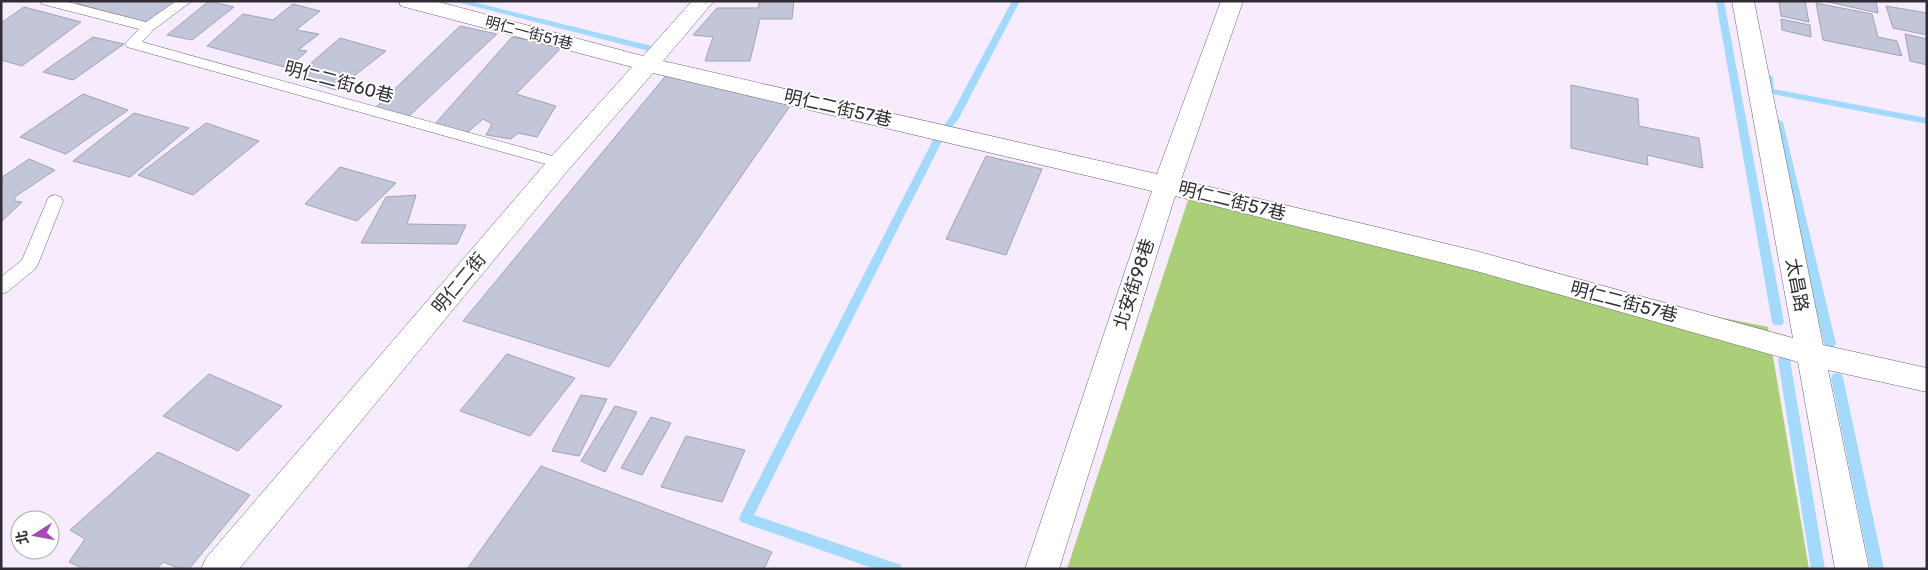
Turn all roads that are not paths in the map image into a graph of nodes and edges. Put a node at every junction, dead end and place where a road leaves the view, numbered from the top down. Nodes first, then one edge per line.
1 (46, 1) edge
2 (185, 1) edge
3 (409, 1) edge
4 (704, 1) edge
5 (1232, 1) edge
6 (1743, 1) edge
7 (148, 27) junction
8 (650, 65) junction
9 (560, 163) junction
10 (1166, 185) junction
11 (54, 201) dead end
12 (1, 287) edge
13 (1810, 354) junction
14 (1927, 380) edge
15 (218, 569) edge
16 (1042, 569) edge
17 (1852, 569) edge

1 - 7 lane
2 - 7 lane
3 - 8 street, 明仁一街51巷
4 - 8 street, 明仁二街
5 - 10 street, 北安街98巷
6 - 13 street, 太昌路
7 - 9 lane, 明仁二街60巷
8 - 9 street, 明仁二街
8 - 10 street, 明仁二街57巷
9 - 15 street, 明仁二街
10 - 13 street, 明仁二街57巷
10 - 16 street, 北安街98巷
11 - 12 lane
13 - 14 street, 明仁二街57巷
13 - 17 street, 太昌路

